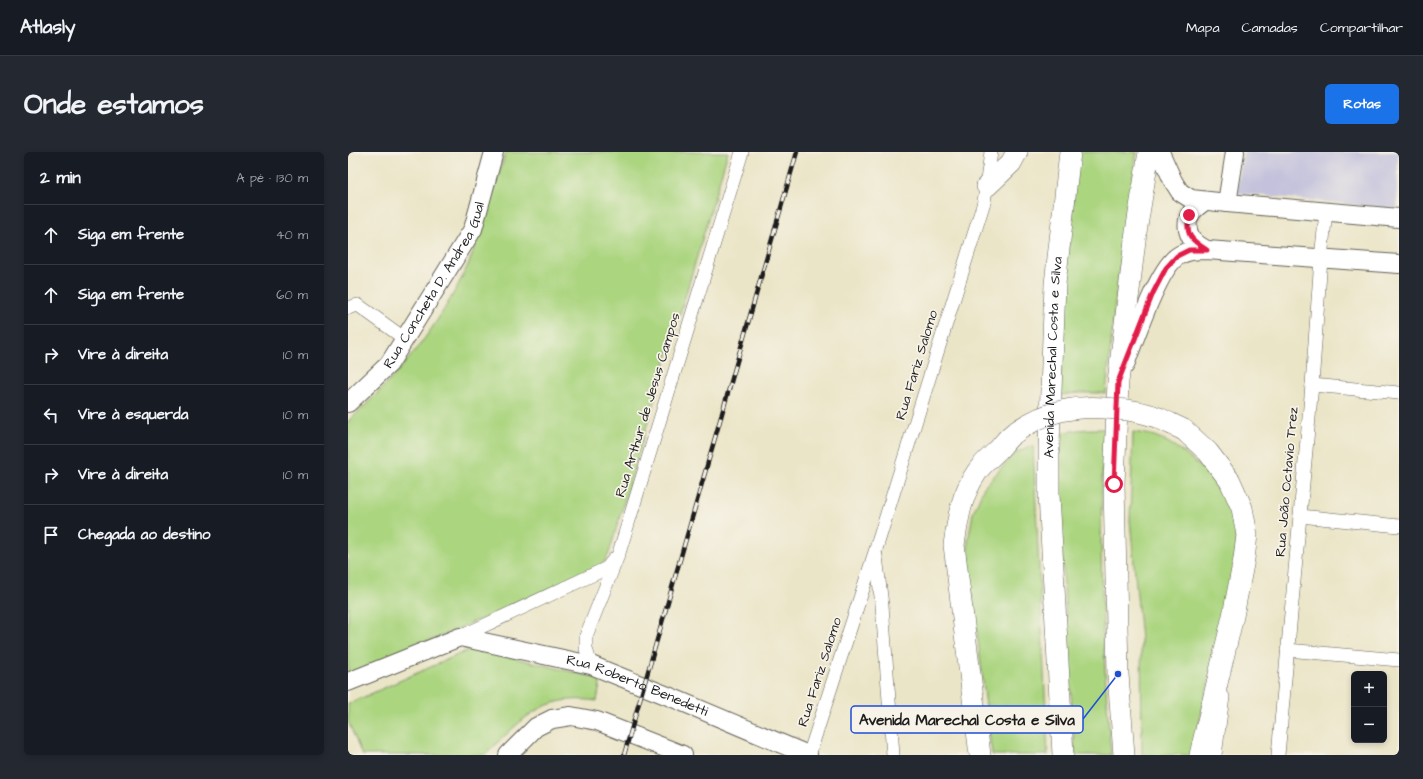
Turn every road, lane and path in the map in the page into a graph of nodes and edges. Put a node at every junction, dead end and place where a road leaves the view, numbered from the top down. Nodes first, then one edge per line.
1 (494, 152) edge
2 (742, 152) edge
3 (991, 152) edge
4 (1017, 152) edge
5 (1070, 152) edge
6 (1149, 152) edge
7 (1160, 152) edge
8 (1235, 152) edge
9 (987, 186) junction
10 (1205, 201) junction
11 (1227, 203) junction
12 (1326, 212) junction
13 (1399, 218) edge
14 (1207, 250) junction
15 (1321, 258) junction
16 (1399, 264) edge
17 (348, 308) edge
18 (405, 339) junction
19 (1118, 382) junction
20 (1312, 385) junction
21 (1399, 393) edge
22 (348, 403) edge
23 (1300, 516) junction
24 (1399, 526) edge
25 (875, 552) junction
26 (619, 553) junction
27 (1233, 616) junction
28 (460, 637) junction
29 (1287, 650) junction
30 (1399, 660) edge
31 (591, 665) junction
32 (348, 682) edge
33 (511, 754) edge
34 (683, 755) edge
35 (809, 755) edge
36 (893, 755) edge
37 (980, 755) edge
38 (1063, 755) edge
39 (1124, 755) edge
40 (1200, 755) edge
41 (1215, 755) edge
42 (1278, 755) edge

1 - 18 street, Rua Concheta D. Andrea Gual
2 - 26 street, Rua Arthur de Jesus Campos
3 - 9 street, Rua Fariz Salomo
4 - 9 main road
5 - 38 main road, Avenida Marechal Costa e Silva
6 - 19 main road
7 - 10 street
8 - 11 street
9 - 25 street, Rua Fariz Salomo
10 - 11 street
10 - 14 street
11 - 12 street
12 - 13 street
12 - 15 street, Rua João Octavio Trez
14 - 15 street
14 - 19 street
15 - 16 street
15 - 20 street, Rua João Octavio Trez
17 - 18 street
18 - 22 street, Rua Concheta D. Andrea Gual
19 - 39 main road
20 - 21 street
20 - 23 street, Rua João Octavio Trez
23 - 24 street
23 - 29 street, Rua João Octavio Trez
25 - 35 street, Rua Fariz Salomo
25 - 36 street, Rua Fariz Salomo
26 - 28 street
26 - 31 street, Rua Arthur de Jesus Campos
27 - 37 main road, bridge
27 - 40 main road
27 - 41 street
28 - 31 street, Rua Roberto Benedetti
28 - 32 street
29 - 30 street
29 - 42 street, Rua João Octavio Trez
31 - 35 street, Rua Roberto Benedetti
33 - 34 street

